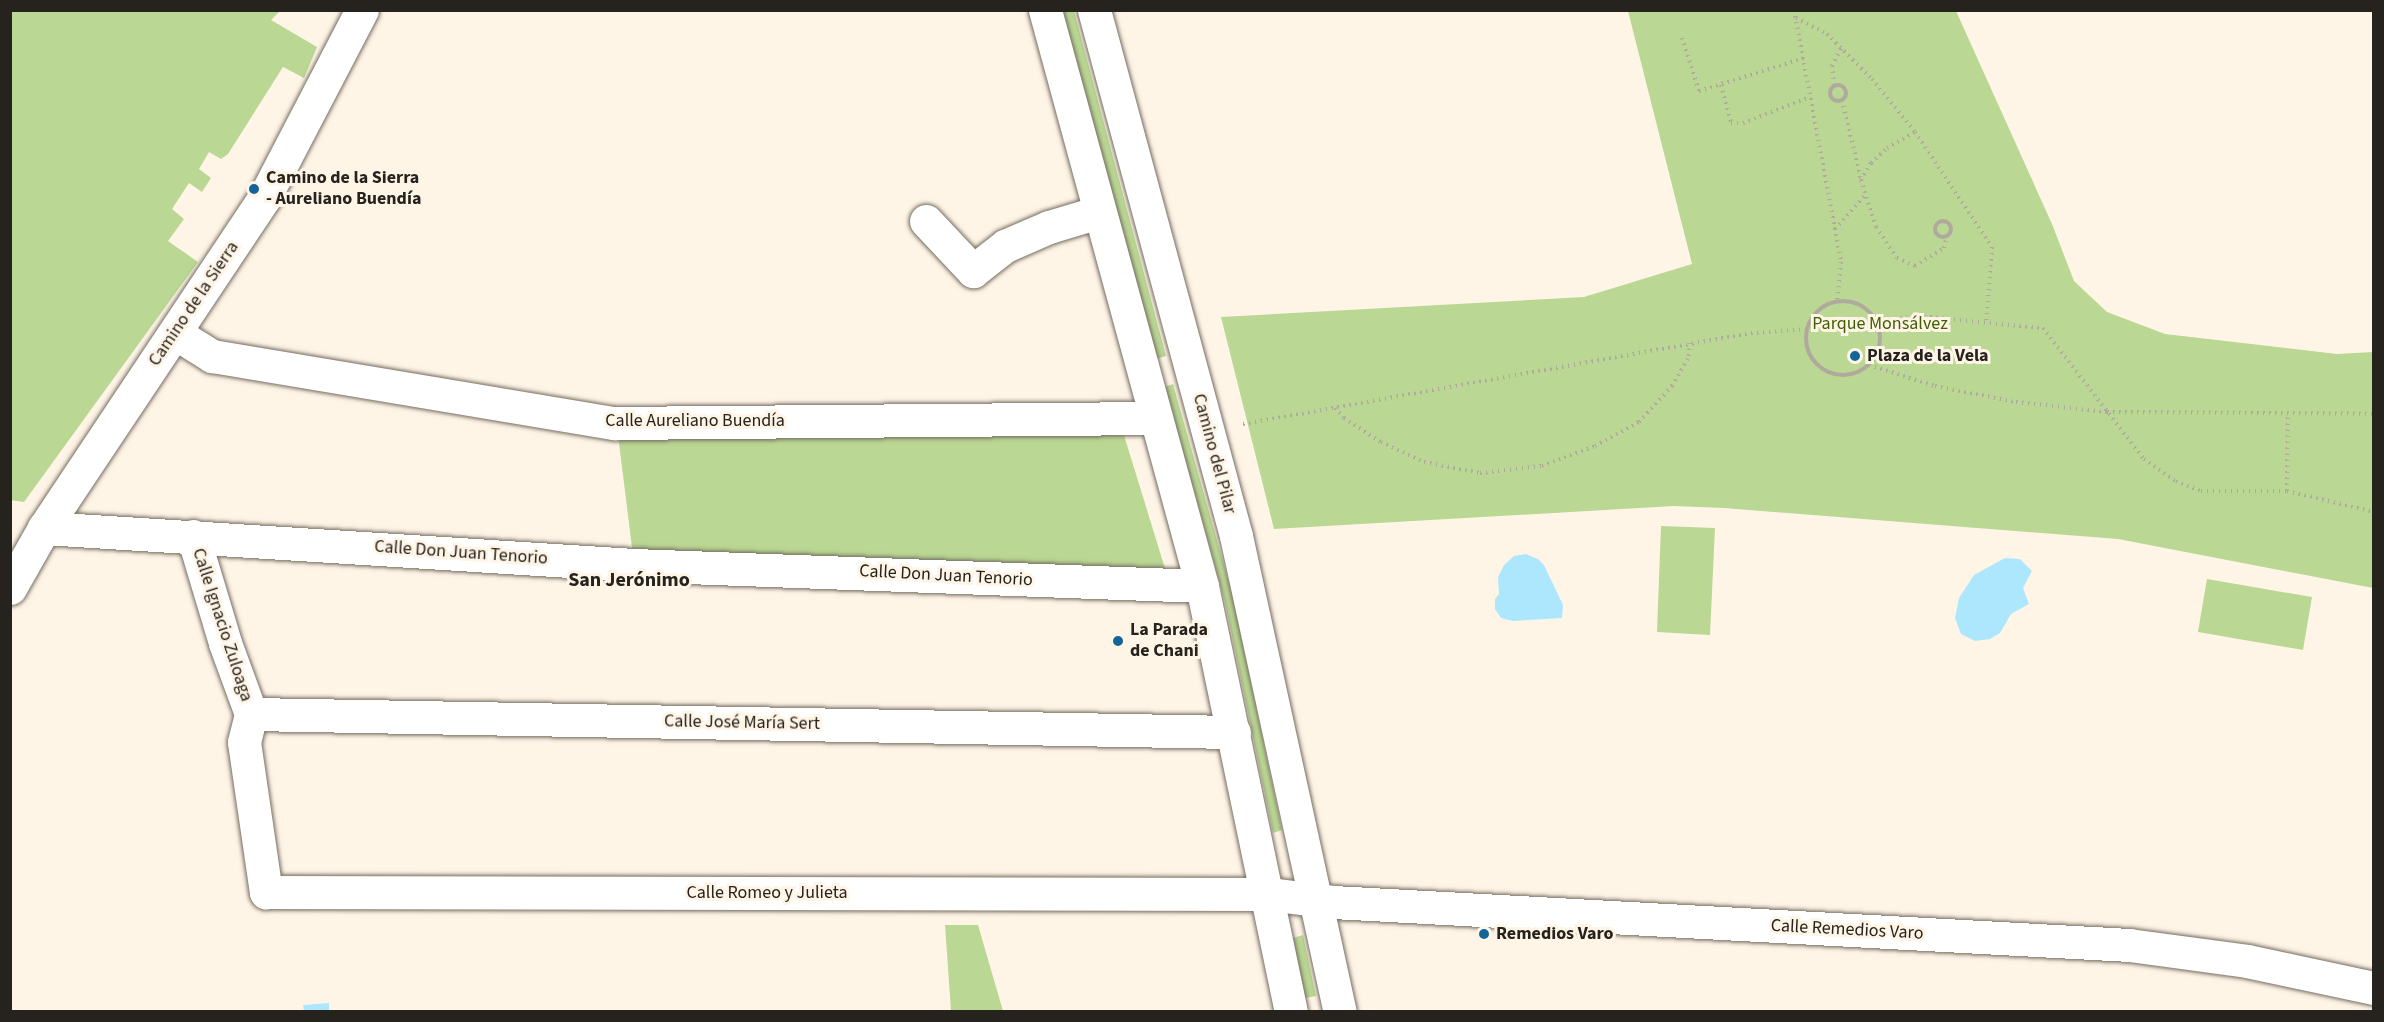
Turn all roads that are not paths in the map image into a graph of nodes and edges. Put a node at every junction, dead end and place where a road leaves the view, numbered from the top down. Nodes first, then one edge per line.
1 (362, 10) edge
2 (1044, 10) edge
3 (1094, 10) edge
4 (1099, 212) junction
5 (926, 221) dead end
6 (175, 333) junction
7 (1156, 418) junction
8 (44, 528) junction
9 (193, 536) junction
10 (1202, 586) junction
11 (10, 588) edge
12 (250, 714) junction
13 (1234, 732) junction
14 (266, 892) joint
15 (1268, 894) junction
16 (1317, 901) junction
17 (2373, 988) edge
18 (1291, 1011) edge
19 (1340, 1011) edge

1 - 6 street, Camino de la Sierra
2 - 4 street
3 - 16 street, Camino del Pilar
4 - 5 street
4 - 7 street
6 - 7 street, Calle Aureliano Buendía
6 - 8 street, Camino de la Sierra
7 - 10 street
8 - 9 street, Calle Don Juan Tenorio
8 - 11 street, Camino de la Sierra
9 - 10 street, Calle Don Juan Tenorio
9 - 12 street, Calle Ignacio Zuloaga
10 - 13 street
12 - 13 street, Calle José María Sert
12 - 14 street, Calle Ignacio Zuloaga
13 - 15 street
14 - 15 street, Calle Romeo y Julieta
15 - 16 street
15 - 18 street
16 - 17 street, Calle Remedios Varo
16 - 19 street, Camino del Pilar

